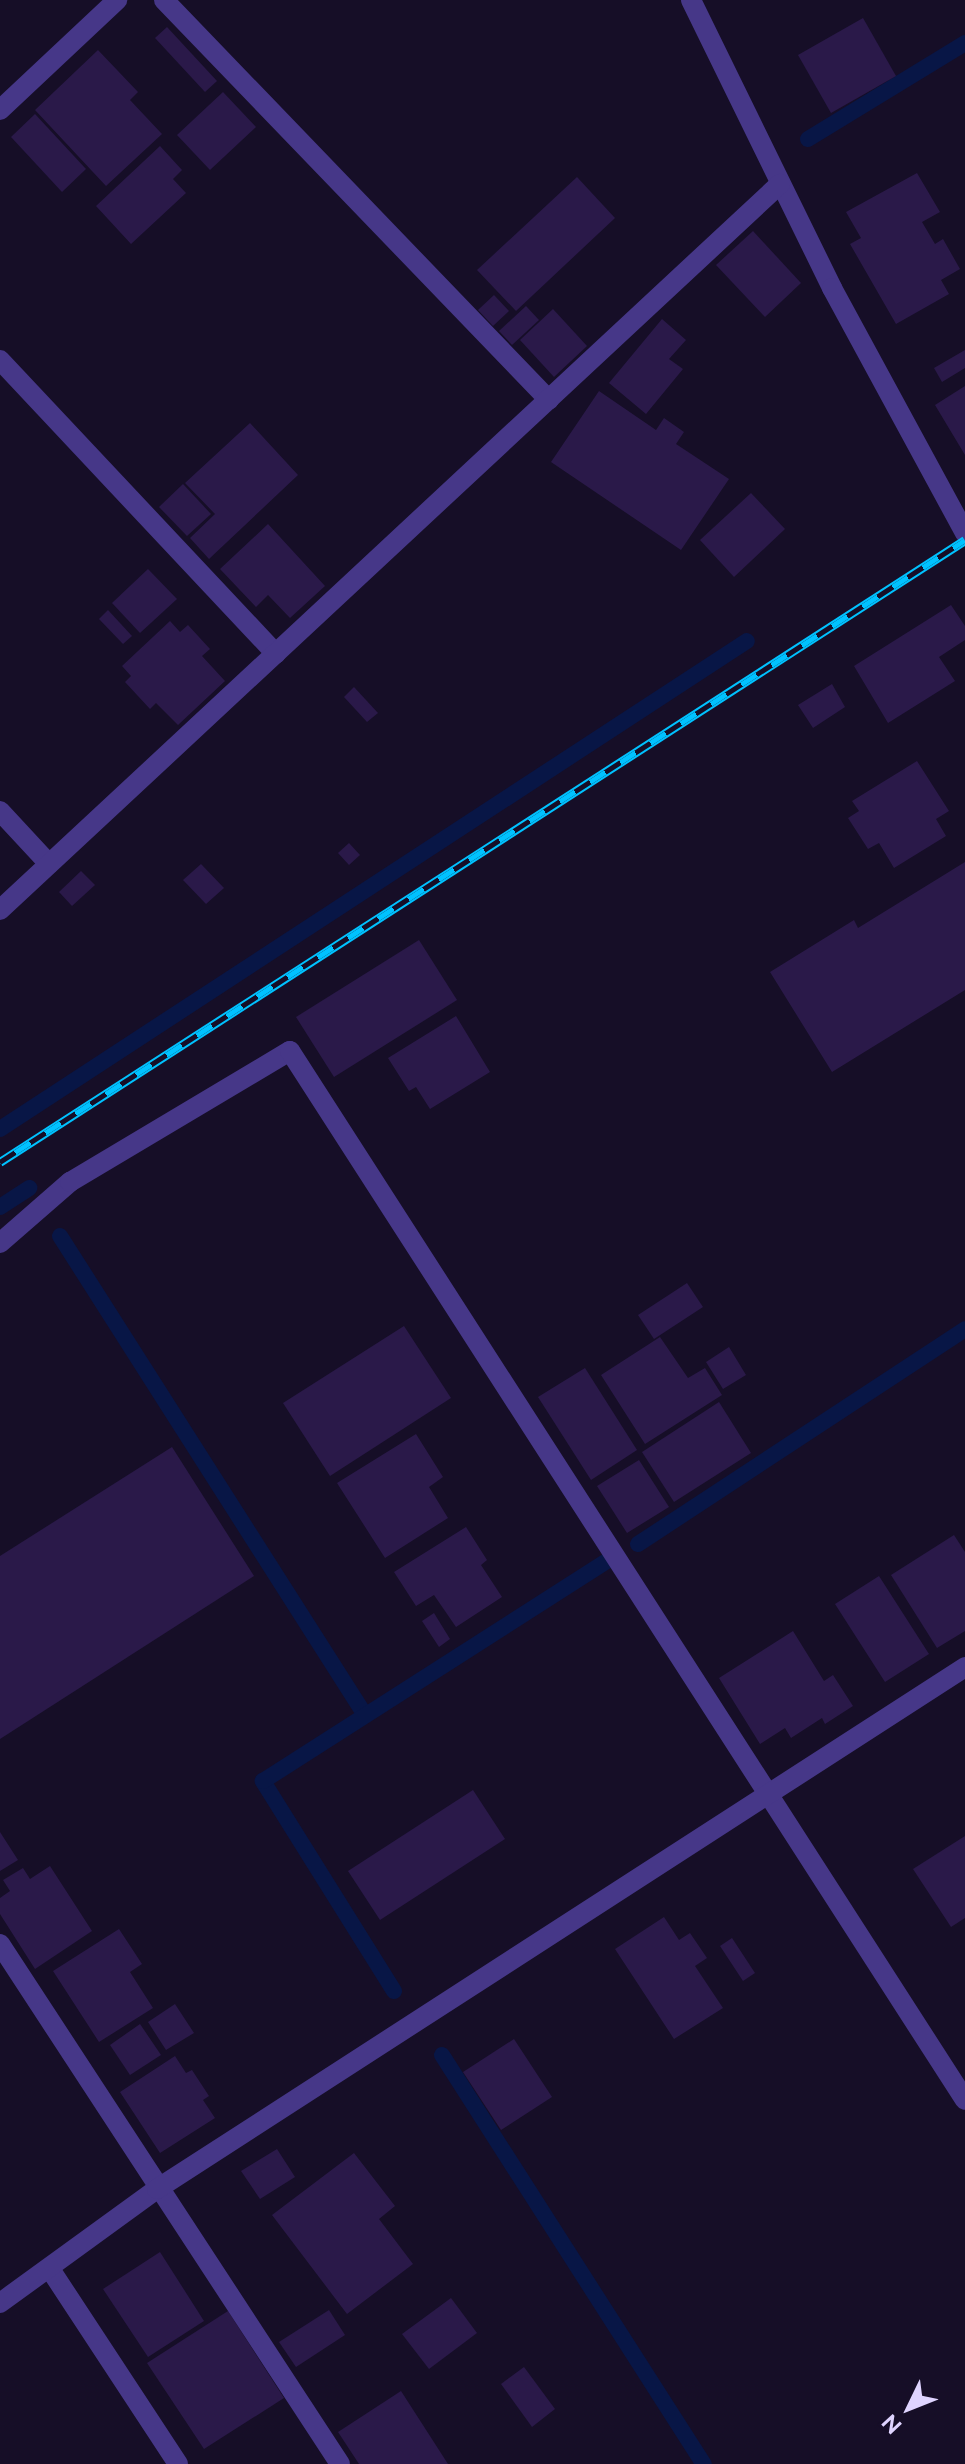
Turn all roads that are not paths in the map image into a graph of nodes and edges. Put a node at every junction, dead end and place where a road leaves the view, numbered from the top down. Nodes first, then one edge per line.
1 (117, 0) edge
2 (164, 0) edge
3 (691, 0) edge
4 (0, 110) edge
5 (780, 184) junction
6 (0, 360) edge
7 (549, 400) junction
8 (965, 533) edge
9 (276, 654) junction
10 (0, 811) edge
11 (49, 864) junction
12 (0, 910) edge
13 (0, 1243) edge
14 (965, 1667) edge
15 (770, 1793) junction
16 (0, 1944) edge
17 (965, 2100) edge
18 (157, 2189) junction
19 (50, 2269) junction
20 (0, 2303) edge
21 (178, 2464) edge
22 (340, 2464) edge

1 - 4 street
2 - 7 street
3 - 5 street
5 - 7 street
5 - 8 street
6 - 9 street
7 - 9 street
9 - 11 street
10 - 11 street
11 - 12 street
13 - 15 street
14 - 15 street
15 - 17 street
15 - 18 street
16 - 18 street
18 - 19 street
18 - 22 street
19 - 20 street
19 - 21 street

